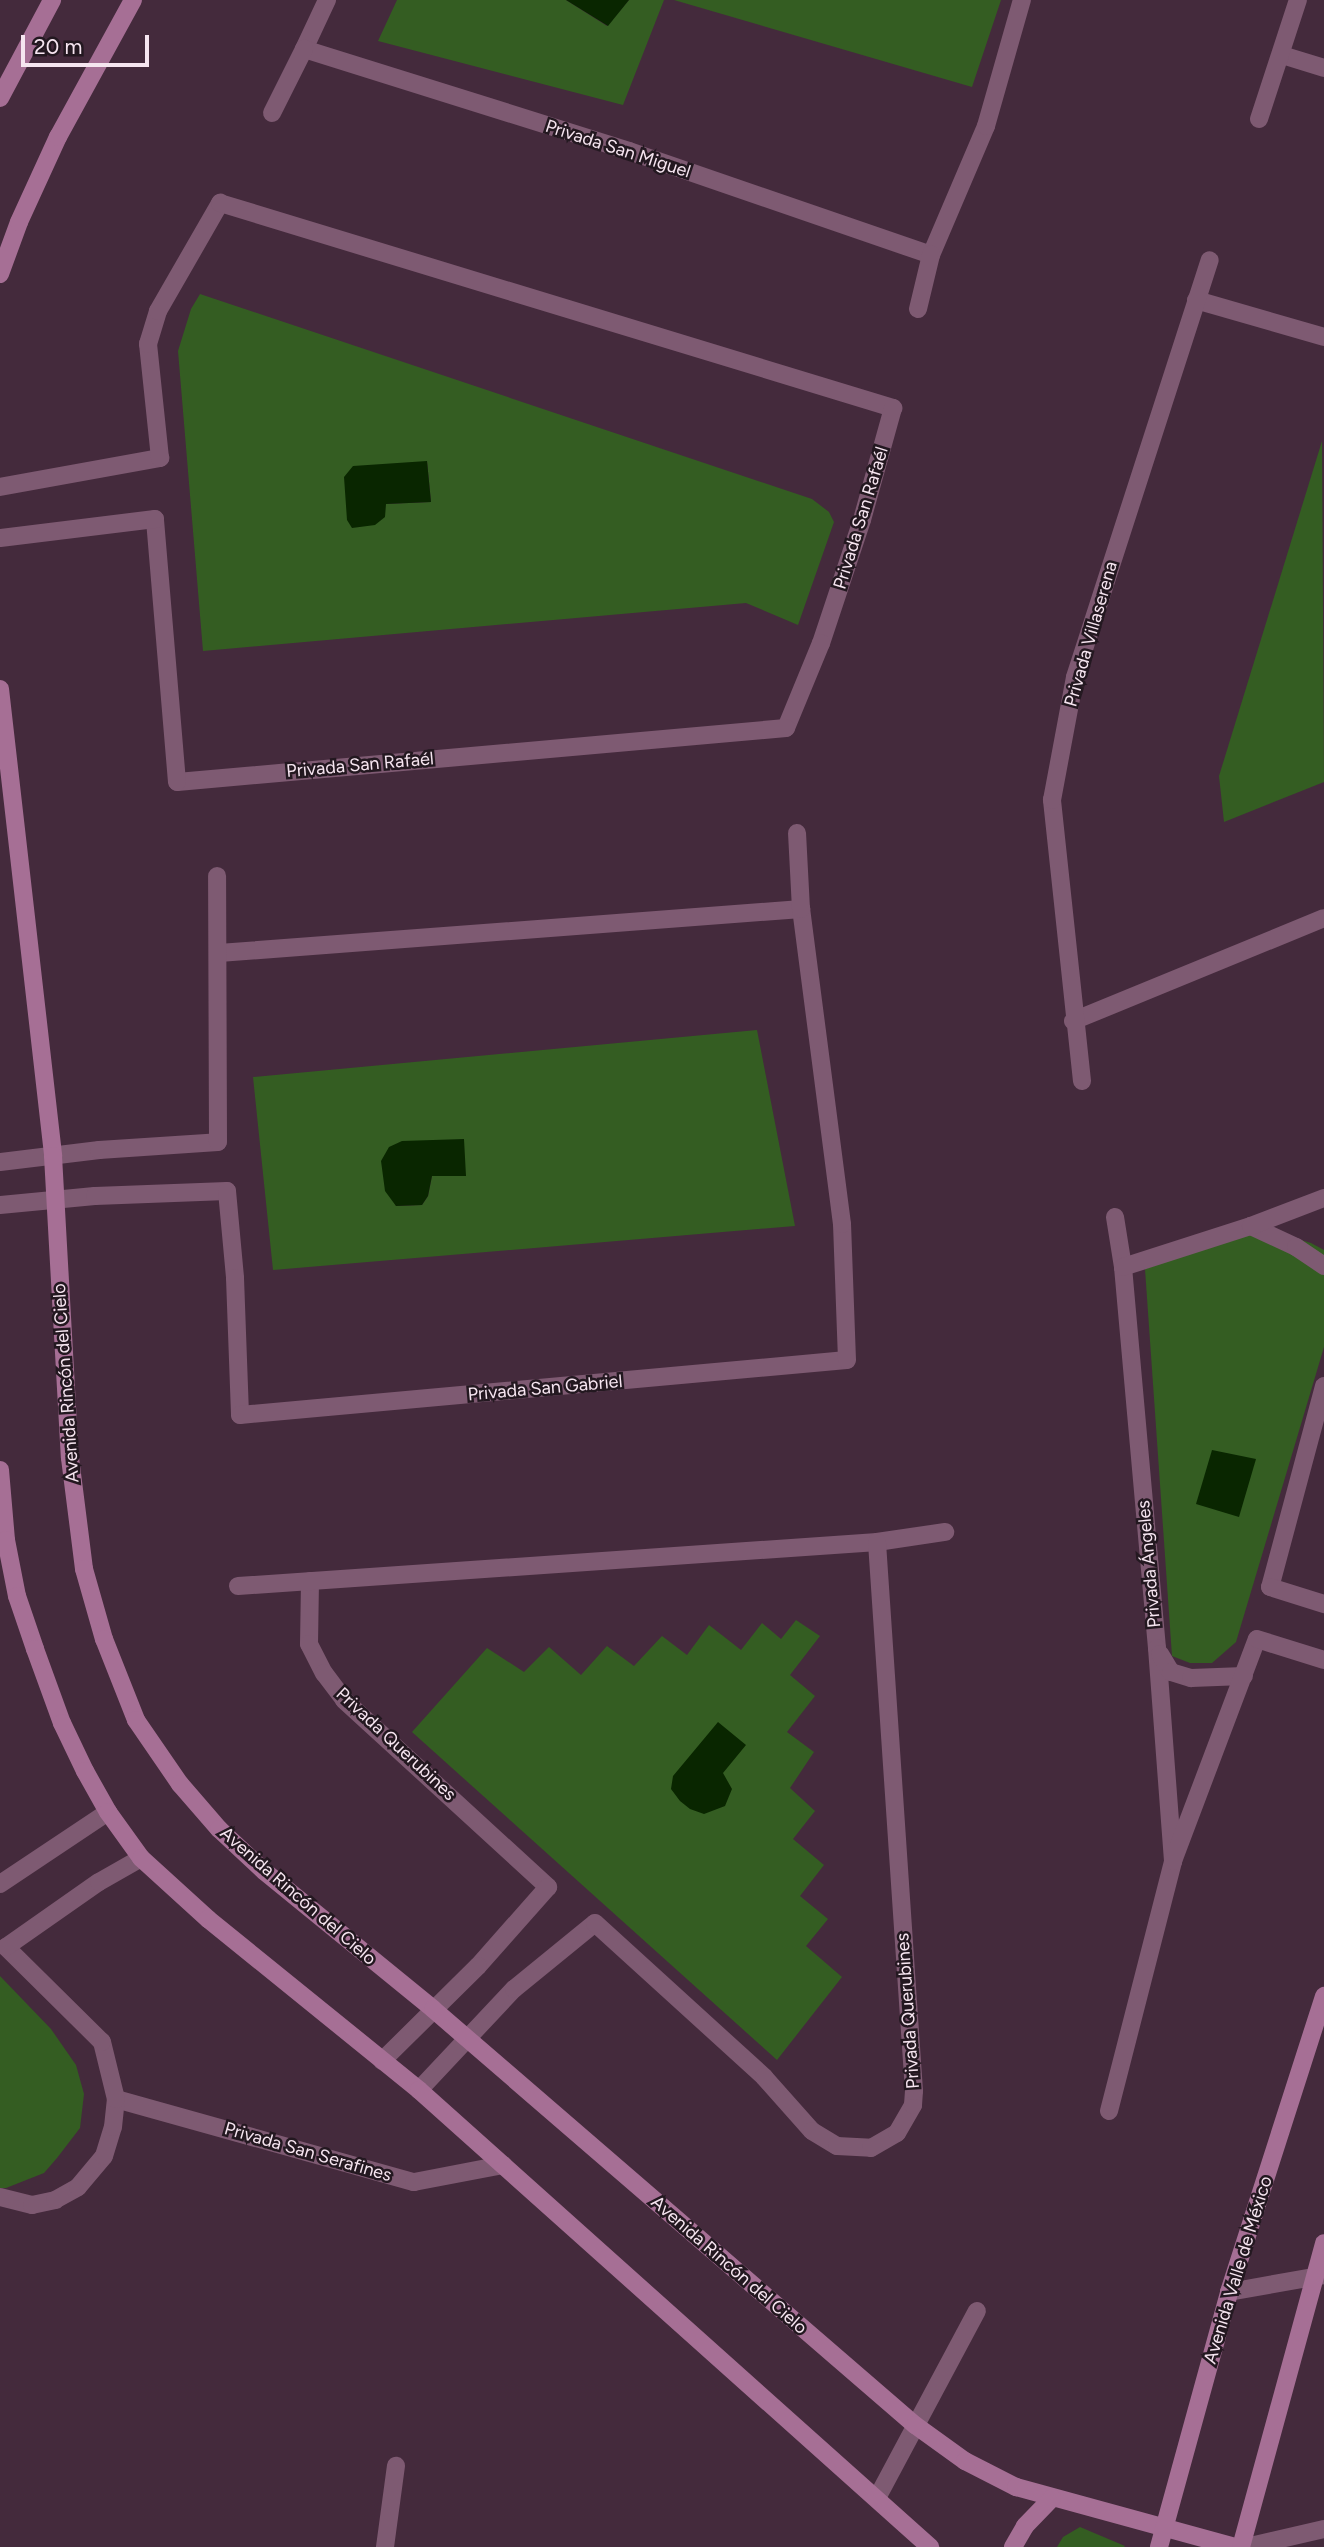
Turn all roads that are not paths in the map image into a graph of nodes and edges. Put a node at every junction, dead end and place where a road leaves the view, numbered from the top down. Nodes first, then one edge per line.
1 (52, 0) edge
2 (133, 0) edge
3 (327, 0) edge
4 (1022, 0) edge
5 (1298, 0) edge
6 (304, 49) junction
7 (1282, 55) junction
8 (1324, 68) edge
9 (0, 98) edge
10 (272, 113) dead end
11 (1259, 119) dead end
12 (930, 255) junction
13 (1210, 260) dead end
14 (0, 274) edge
15 (1196, 300) junction
16 (918, 309) dead end
17 (1324, 337) edge
18 (0, 487) edge
19 (0, 538) edge
20 (0, 689) edge
21 (797, 833) dead end
22 (217, 876) dead end
23 (801, 909) junction
24 (1324, 918) edge
25 (219, 953) junction
26 (1073, 1021) junction
27 (1082, 1081) dead end
28 (53, 1156) junction
29 (0, 1162) edge
30 (1324, 1198) edge
31 (54, 1199) junction
32 (0, 1205) edge
33 (1115, 1217) dead end
34 (1251, 1226) junction
35 (1324, 1266) edge
36 (1123, 1267) junction
37 (1324, 1386) edge
38 (0, 1470) edge
39 (945, 1532) dead end
40 (877, 1542) junction
41 (310, 1581) junction
42 (239, 1586) dead end
43 (1324, 1604) edge
44 (1157, 1648) junction
45 (1324, 1660) edge
46 (1244, 1676) junction
47 (108, 1812) junction
48 (141, 1858) junction
49 (1172, 1861) junction
50 (0, 1884) edge
51 (1324, 1998) edge
52 (433, 2009) junction
53 (466, 2038) junction
54 (382, 2061) junction
55 (419, 2090) junction
56 (116, 2099) junction
57 (1109, 2111) dead end
58 (503, 2165) junction
59 (0, 2197) edge
60 (1324, 2244) edge
61 (1319, 2277) edge
62 (1229, 2292) junction
63 (977, 2311) dead end
64 (915, 2425) junction
65 (396, 2466) dead end
66 (877, 2498) junction
67 (1052, 2498) junction
68 (1164, 2529) junction
69 (1324, 2529) edge
70 (385, 2547) edge
71 (930, 2547) edge
72 (1013, 2547) edge
73 (1159, 2547) edge
74 (1241, 2547) edge

1 - 9 street
2 - 14 street
3 - 6 street
4 - 12 street
5 - 7 street
6 - 10 street
6 - 12 street, Privada San Miguel
7 - 8 street
7 - 11 street
12 - 16 street
13 - 15 street, Privada Villaserena
15 - 17 street
15 - 26 street, Privada Villaserena
18 - 19 street, Privada San Rafaél
20 - 28 street, Avenida Rincón del Cielo
21 - 23 street, Privada San Gabriel
22 - 25 street
23 - 25 street
23 - 31 street, Privada San Gabriel
24 - 26 street
25 - 28 street
26 - 27 street, Privada Villaserena
28 - 29 street
28 - 31 street, Avenida Rincón del Cielo
30 - 34 street
31 - 32 street, Privada San Gabriel
31 - 52 street, Avenida Rincón del Cielo
33 - 36 street, Privada Ángeles
34 - 35 street
34 - 36 street
36 - 44 street, Privada Ángeles
37 - 43 street
38 - 47 street
39 - 40 street
40 - 41 street
40 - 53 street, Privada Querubines
41 - 42 street
41 - 52 street, Privada Querubines
44 - 46 street
44 - 49 street, Privada Ángeles
45 - 46 street, Privada Ángeles
46 - 49 street, Privada Ángeles
47 - 48 street
47 - 50 street
48 - 54 street
48 - 56 street
49 - 57 street, Privada Ángeles
51 - 62 street, Avenida Valle de México
52 - 53 street, Avenida Rincón del Cielo
52 - 54 street, Privada Querubines
53 - 55 street, Privada Querubines
53 - 64 street, Avenida Rincón del Cielo
54 - 55 street
55 - 58 street
56 - 58 street, Privada San Serafines
56 - 59 street
58 - 66 street
60 - 61 street
61 - 62 street
61 - 74 street
62 - 68 street, Avenida Valle de México
63 - 64 street
64 - 66 street
64 - 67 street, Avenida Rincón del Cielo
65 - 70 street
66 - 71 street
67 - 68 street, Avenida Rincón del Cielo
67 - 72 street
68 - 73 street, Avenida Valle de México
68 - 74 street, Avenida Rincón del Cielo
69 - 74 street

